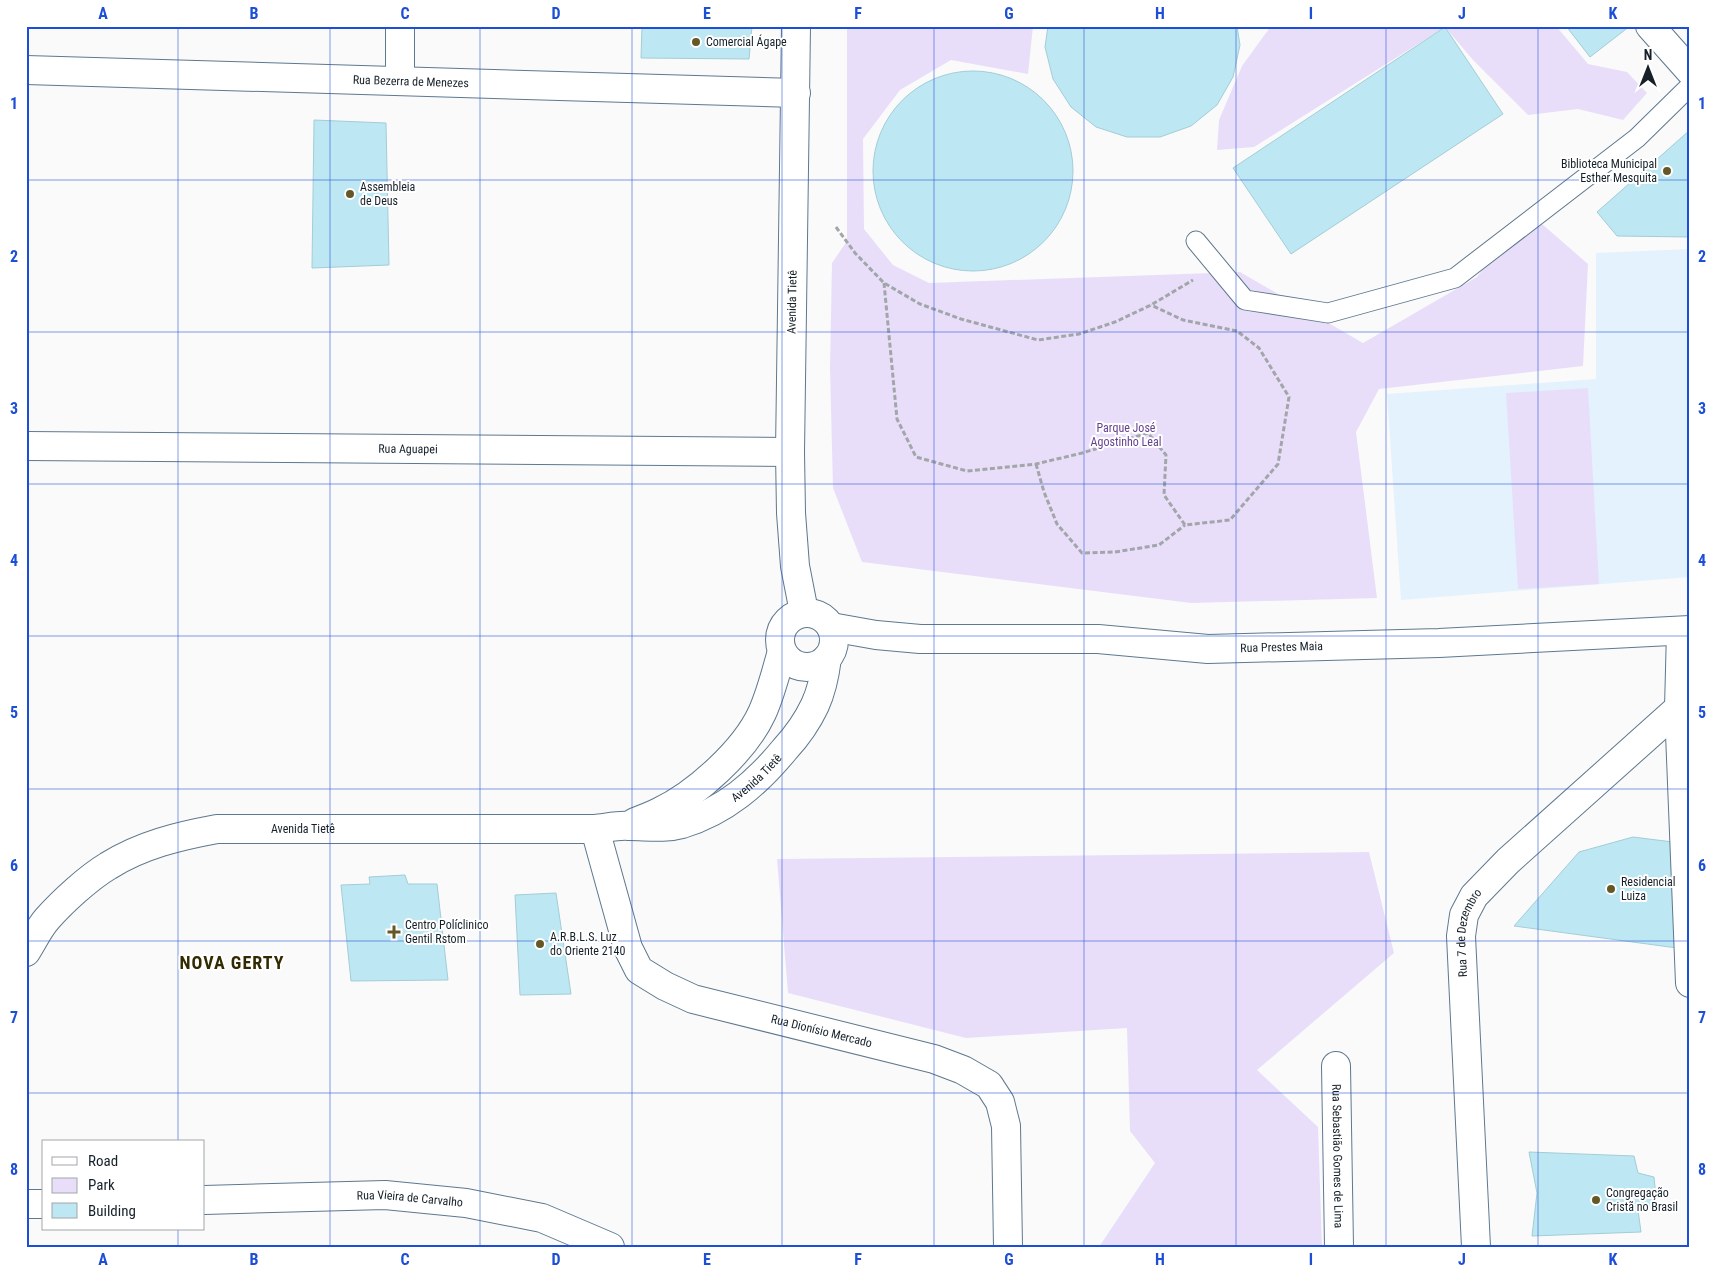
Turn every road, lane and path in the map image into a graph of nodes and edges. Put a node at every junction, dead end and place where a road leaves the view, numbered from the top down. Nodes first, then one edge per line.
1 (400, 26) edge
2 (796, 26) edge
3 (1650, 26) edge
4 (26, 70) edge
5 (1690, 71) edge
6 (400, 81) junction
7 (1690, 86) edge
8 (796, 93) junction
9 (836, 227) dead end
10 (1196, 241) dead end
11 (1215, 263) junction
12 (884, 283) junction
13 (1151, 305) junction
14 (26, 446) edge
15 (790, 452) junction
16 (1036, 464) junction
17 (1185, 525) junction
18 (795, 617) junction
19 (1685, 631) edge
20 (830, 646) junction
21 (782, 651) junction
22 (1679, 708) junction
23 (626, 825) junction
24 (595, 829) junction
25 (26, 952) edge
26 (1690, 982) edge
27 (1336, 1066) dead end
28 (205, 1200) edge
29 (26, 1204) edge
30 (42, 1204) edge
31 (610, 1247) edge
32 (1008, 1247) edge
33 (1339, 1247) edge
34 (1476, 1247) edge

1 - 6 street
2 - 8 street, Avenida Tietê
3 - 5 street
4 - 6 street, Rua Bezerra de Menezes
6 - 8 street, Rua Bezerra de Menezes
7 - 11 lane
8 - 15 street, Avenida Tietê
9 - 12 path
10 - 11 lane
11 - 13 path
12 - 13 path
12 - 16 path
13 - 17 path
14 - 15 street, Rua Aguapei
15 - 18 street, Avenida Tietê
16 - 17 path
16 - 17 path
18 - 20 street
18 - 21 street
19 - 20 street, Rua Prestes Maia
19 - 22 street
20 - 21 street
20 - 23 street, Avenida Tietê
21 - 23 street, Avenida Tietê
22 - 26 street
22 - 34 street, Rua 7 de Dezembro
23 - 24 street, Avenida Tietê
24 - 25 street, Avenida Tietê
24 - 32 street, Rua Dionísio Mercado
27 - 33 street, Rua Sebastião Gomes de Lima
28 - 31 street, Rua Vieira de Carvalho
29 - 30 street

